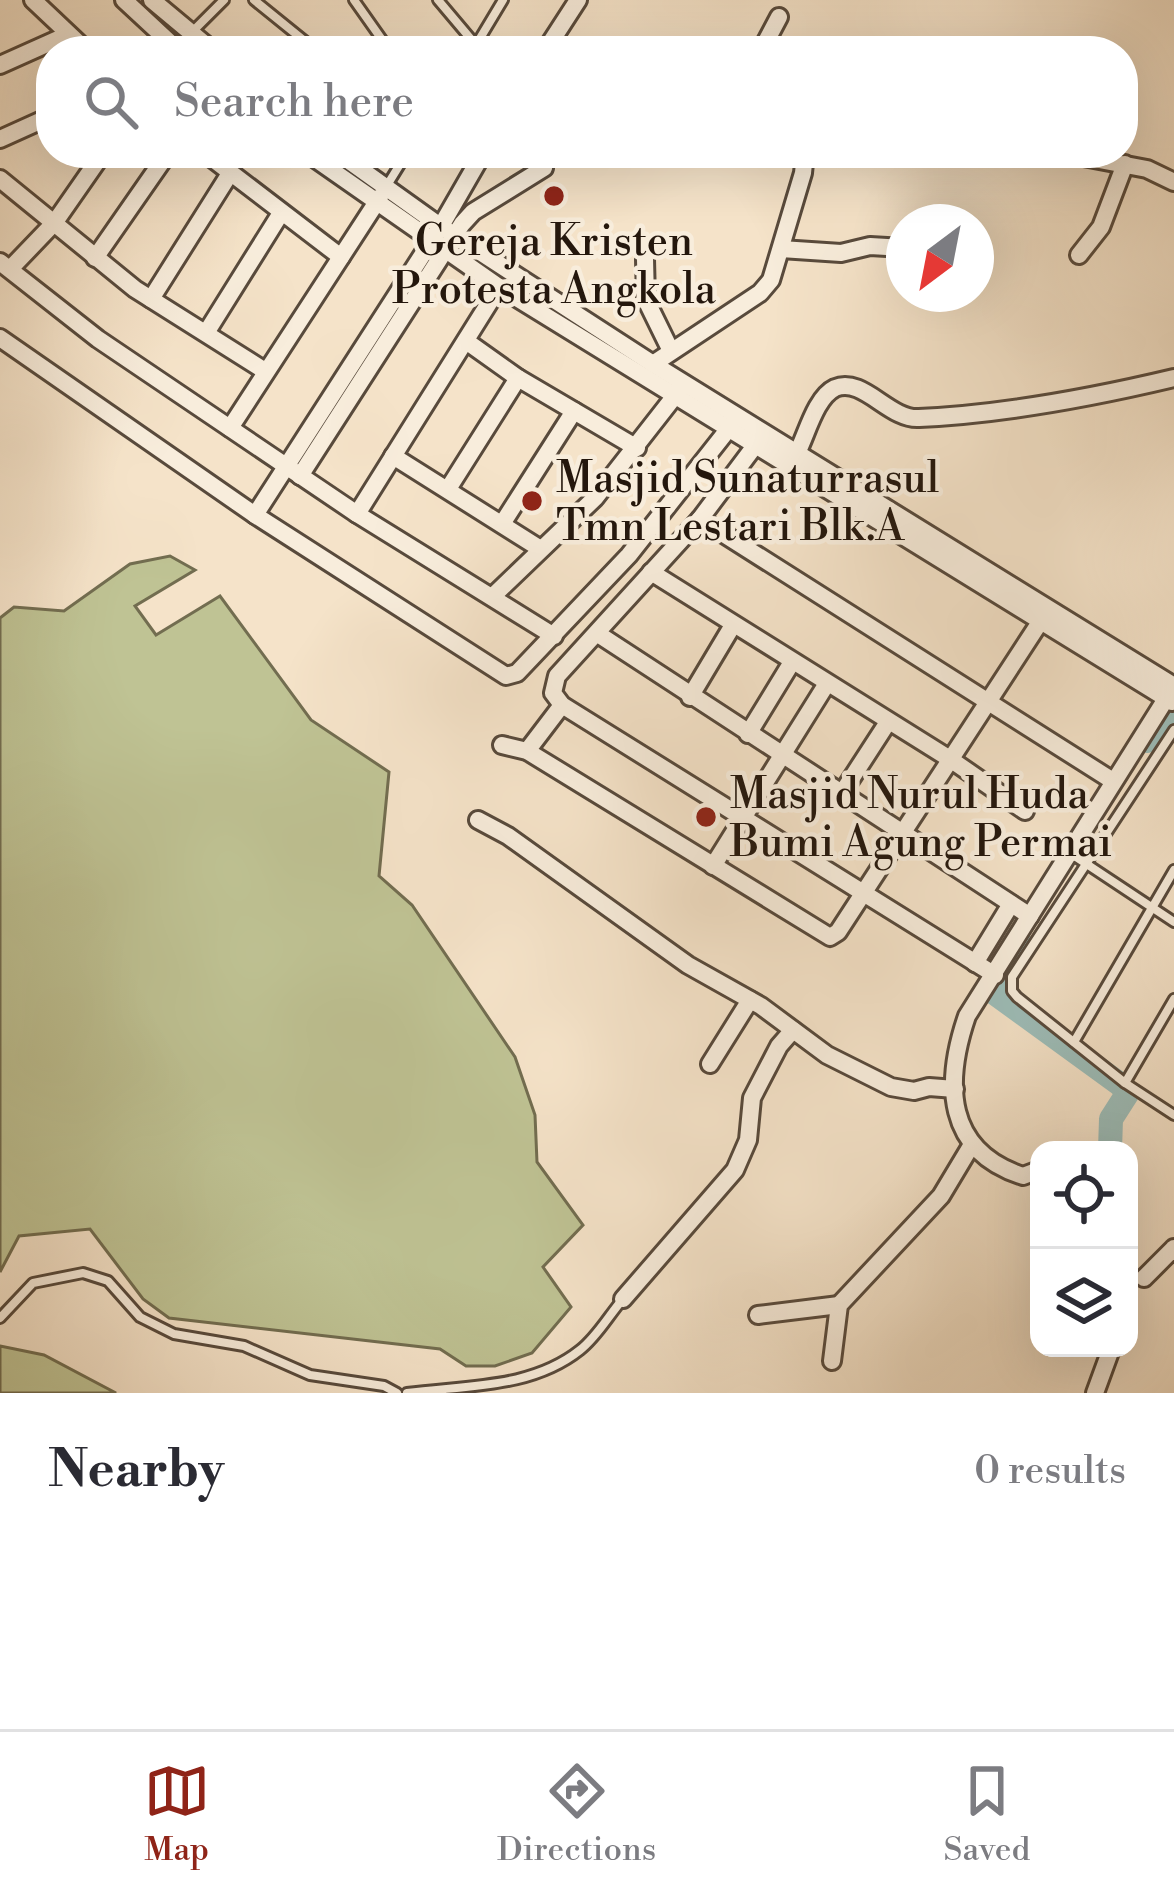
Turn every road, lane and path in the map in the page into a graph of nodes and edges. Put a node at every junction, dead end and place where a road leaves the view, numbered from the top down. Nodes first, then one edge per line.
1 (33, 0) edge
2 (124, 0) edge
3 (152, 0) edge
4 (224, 0) edge
5 (254, 0) edge
6 (354, 0) edge
7 (438, 0) edge
8 (503, 0) edge
9 (578, 0) edge
10 (779, 17) dead end
11 (191, 33) junction
12 (68, 35) edge
13 (162, 36) edge
14 (189, 36) edge
15 (195, 36) edge
16 (298, 36) edge
17 (379, 36) edge
18 (465, 36) edge
19 (484, 36) edge
20 (555, 36) edge
21 (768, 36) edge
22 (36, 49) edge
23 (0, 65) edge
24 (36, 123) edge
25 (0, 139) edge
26 (1138, 167) edge
27 (93, 168) edge
28 (158, 168) edge
29 (221, 168) edge
30 (333, 168) edge
31 (353, 168) edge
32 (397, 168) edge
33 (476, 168) edge
34 (544, 168) dead end
35 (804, 168) edge
36 (1123, 168) edge
37 (229, 175) junction
38 (0, 179) edge
39 (1174, 182) edge
40 (381, 196) junction
41 (281, 212) junction
42 (55, 222) junction
43 (443, 238) junction
44 (886, 247) edge
45 (781, 249) junction
46 (1079, 255) dead end
47 (341, 257) junction
48 (95, 258) junction
49 (645, 259) dead end
50 (5, 265) edge
51 (499, 287) junction
52 (151, 298) junction
53 (206, 333) junction
54 (0, 338) edge
55 (466, 341) junction
56 (670, 351) junction
57 (653, 364) junction
58 (265, 371) junction
59 (518, 378) junction
60 (1174, 378) edge
61 (681, 388) junction
62 (574, 411) junction
63 (730, 427) junction
64 (230, 428) junction
65 (757, 443) junction
66 (637, 448) junction
67 (799, 451) junction
68 (393, 456) junction
69 (293, 471) junction
70 (448, 489) junction
71 (255, 514) junction
72 (357, 514) junction
73 (700, 519) junction
74 (502, 524) junction
75 (539, 548) junction
76 (651, 572) junction
77 (493, 596) junction
78 (1042, 619) junction
79 (734, 625) junction
80 (598, 634) junction
81 (554, 636) junction
82 (792, 662) junction
83 (826, 685) junction
84 (1171, 696) edge
85 (690, 697) junction
86 (988, 698) junction
87 (562, 705) junction
88 (888, 722) junction
89 (1174, 730) edge
90 (748, 734) junction
91 (502, 746) dead end
92 (527, 751) junction
93 (782, 756) junction
94 (950, 759) junction
95 (1113, 781) junction
96 (842, 794) junction
97 (1025, 812) dead end
98 (742, 818) junction
99 (478, 820) dead end
100 (901, 832) junction
101 (1073, 855) junction
102 (1087, 865) junction
103 (713, 866) junction
104 (1174, 870) edge
105 (865, 891) junction
106 (1011, 904) junction
107 (1152, 907) junction
108 (1030, 916) junction
109 (1174, 922) edge
110 (975, 963) junction
111 (995, 975) junction
112 (1174, 999) edge
113 (750, 1000) junction
114 (793, 1030) junction
115 (1073, 1042) junction
116 (710, 1064) dead end
117 (1125, 1083) junction
118 (955, 1089) junction
119 (1174, 1115) edge
120 (971, 1146) junction
121 (1030, 1174) edge
122 (1174, 1248) edge
123 (1144, 1278) dead end
124 (622, 1299) joint
125 (839, 1305) junction
126 (758, 1315) dead end
127 (0, 1318) edge
128 (1108, 1357) edge
129 (832, 1361) dead end
130 (397, 1393) edge
131 (407, 1393) edge
132 (1095, 1393) edge

1 - 12 street
2 - 13 street
3 - 11 street
4 - 11 lane
5 - 16 lane
6 - 17 lane
7 - 18 lane
8 - 19 lane
9 - 20 street
10 - 21 street
11 - 14 street
11 - 15 street
22 - 23 street
24 - 25 street
26 - 39 street
27 - 42 street
28 - 48 street
29 - 37 street
30 - 40 street
31 - 40 street
32 - 40 lane
33 - 43 street
34 - 43 street
35 - 45 street
36 - 46 street
37 - 41 street
37 - 52 street
38 - 42 street
40 - 43 street
40 - 47 street
41 - 47 street
41 - 53 street
42 - 48 street
42 - 50 street
43 - 51 street
43 - 57 street
43 - 69 street
44 - 45 street
45 - 56 street
47 - 58 street
48 - 52 street
49 - 56 street
50 - 64 street
51 - 55 street
51 - 61 street
52 - 53 street
53 - 58 street
54 - 71 street
55 - 59 street
55 - 68 street
56 - 57 street
57 - 61 street
58 - 64 street
59 - 62 street
59 - 70 street
60 - 67 street
61 - 63 street
61 - 66 street
61 - 67 street
62 - 66 street
62 - 74 street
63 - 65 street
63 - 81 street
64 - 69 street
65 - 73 street
65 - 78 street
66 - 75 street
67 - 84 street
68 - 70 street
68 - 72 street
69 - 71 street
69 - 72 street
70 - 74 street
71 - 81 street
72 - 77 street
73 - 76 street
73 - 86 street
74 - 75 street
75 - 77 street
76 - 79 street
76 - 80 street
77 - 81 street
78 - 84 street
78 - 86 street
79 - 82 street
79 - 85 street
80 - 85 street
80 - 87 street
82 - 83 street
82 - 90 street
83 - 88 street
83 - 93 street
84 - 95 street
85 - 90 street
86 - 94 street
86 - 95 street
87 - 92 street
87 - 98 street
88 - 94 street
88 - 96 street
89 - 102 lane
90 - 93 street
91 - 92 street
92 - 103 street
93 - 96 street
93 - 98 street
94 - 97 street
94 - 100 street
95 - 101 street
96 - 100 street
98 - 103 street
98 - 105 street
99 - 113 street
100 - 105 street
100 - 106 street
101 - 102 lane
101 - 108 street
102 - 107 lane
102 - 115 lane
103 - 105 street
104 - 107 lane
105 - 110 street
106 - 108 street
106 - 110 street
107 - 109 lane
107 - 115 lane
108 - 111 street
110 - 111 street
111 - 118 street
112 - 117 lane
113 - 114 street
113 - 116 street
114 - 118 street
114 - 124 street
115 - 117 lane
117 - 119 lane
118 - 120 street
120 - 121 street
120 - 125 street
122 - 123 street
124 - 131 lane
125 - 126 street
125 - 129 street
127 - 130 lane
128 - 132 street

